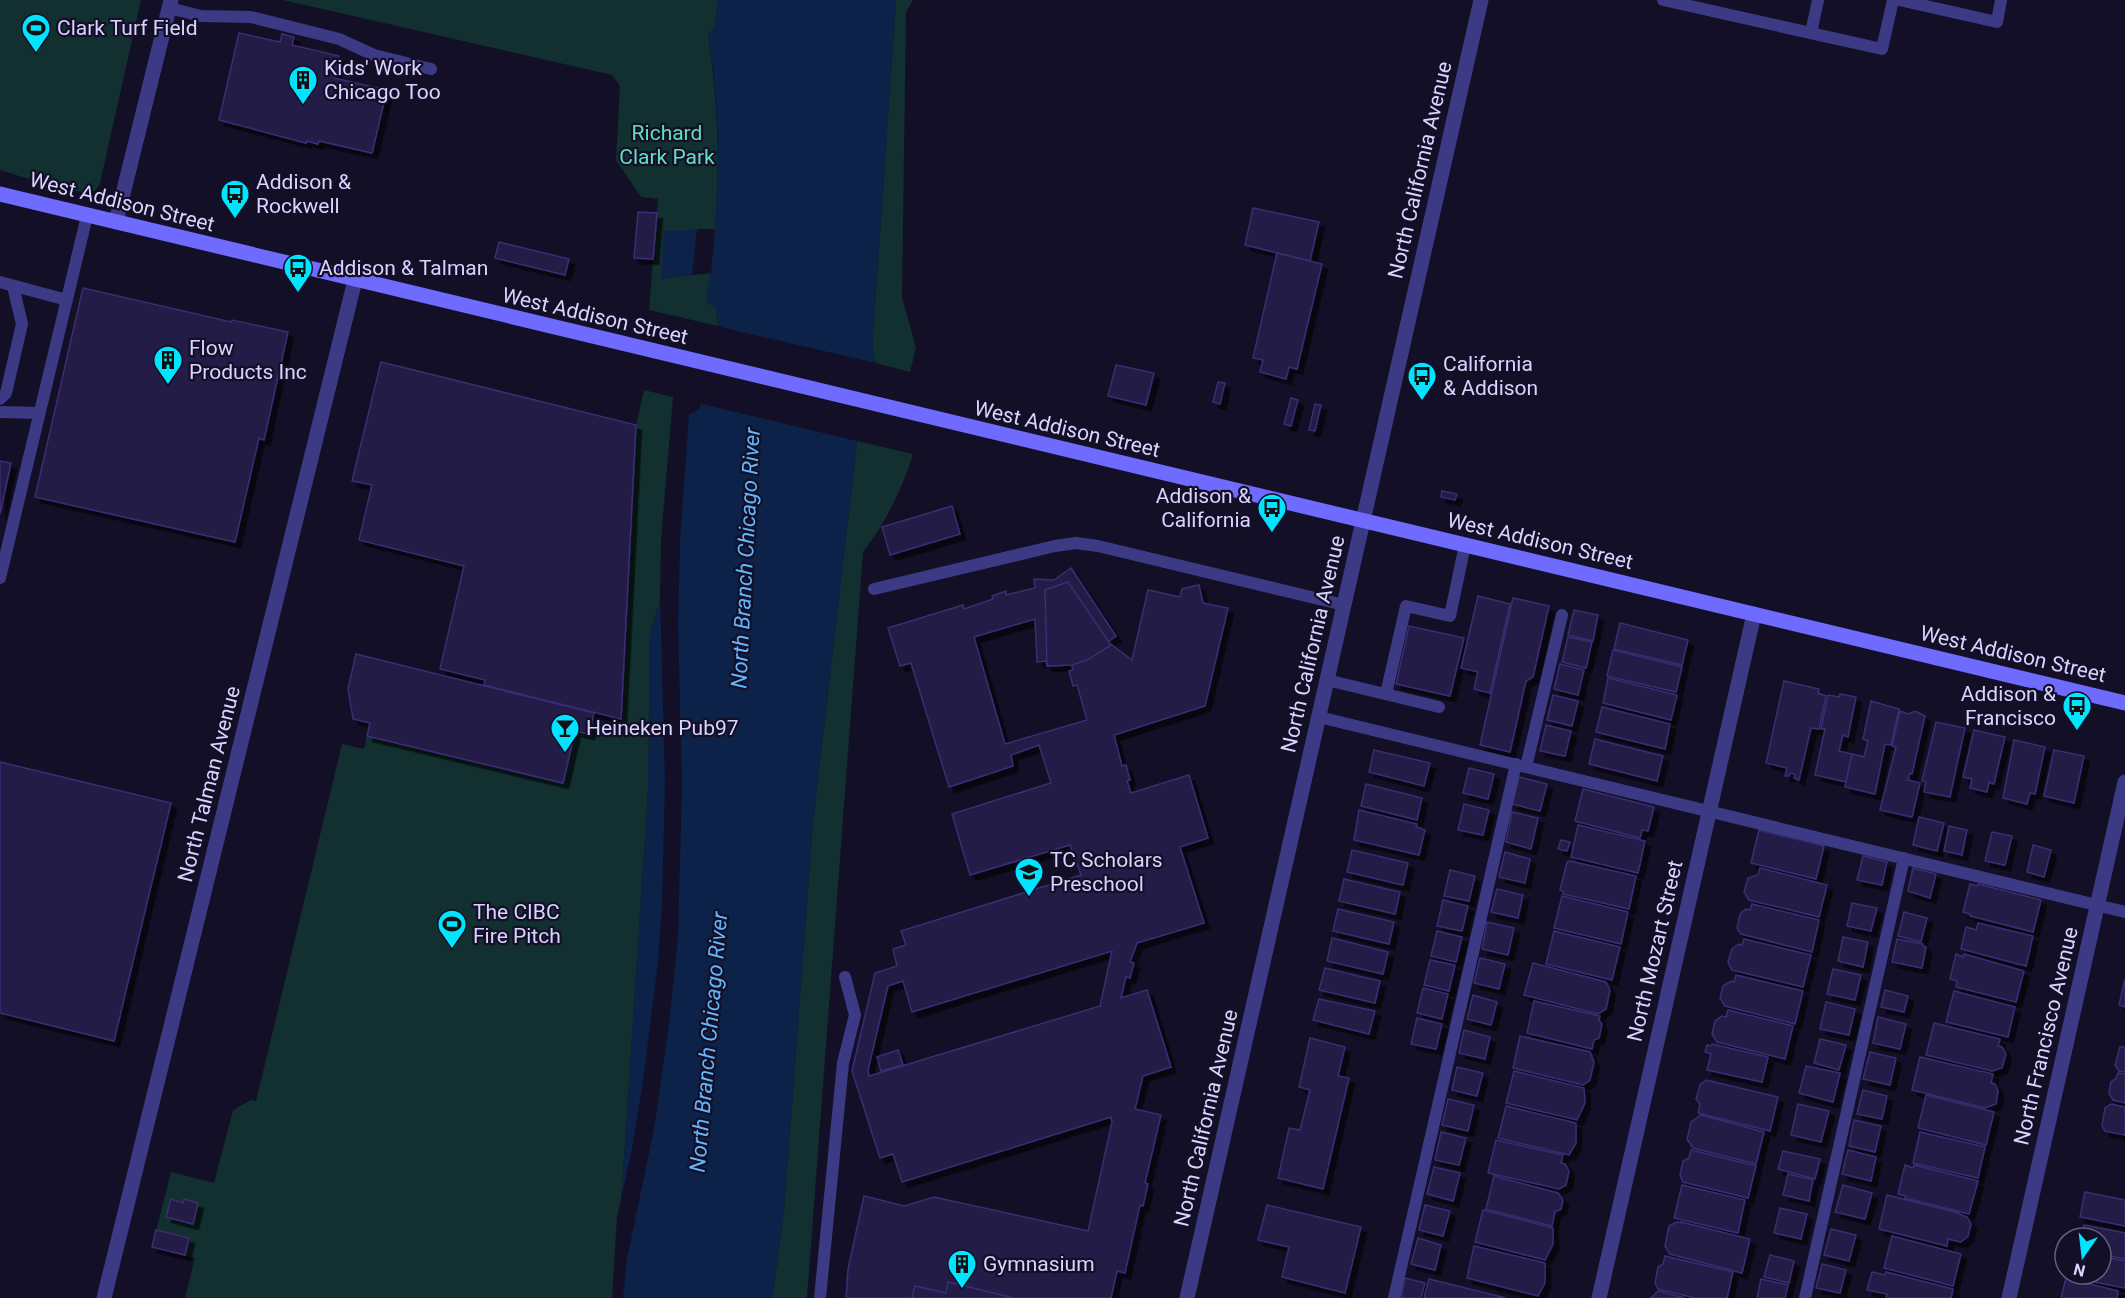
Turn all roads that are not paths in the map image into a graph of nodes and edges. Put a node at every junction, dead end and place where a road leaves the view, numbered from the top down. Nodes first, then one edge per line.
1 (1481, 0) edge
2 (1663, 0) edge
3 (1818, 0) edge
4 (1893, 0) edge
5 (1899, 0) edge
6 (2001, 0) edge
7 (170, 4) edge
8 (1811, 33) junction
9 (431, 69) dead end
10 (0, 194) edge
11 (87, 216) junction
12 (116, 222) junction
13 (355, 280) junction
14 (0, 282) edge
15 (13, 286) junction
16 (67, 300) junction
17 (0, 399) edge
18 (0, 411) edge
19 (39, 413) junction
20 (1363, 520) junction
21 (1465, 545) junction
22 (0, 578) edge
23 (874, 589) dead end
24 (1344, 605) junction
25 (1755, 614) junction
26 (1562, 615) dead end
27 (1327, 680) junction
28 (1386, 694) junction
29 (2125, 703) edge
30 (1439, 707) dead end
31 (1318, 717) junction
32 (1521, 766) junction
33 (2125, 782) edge
34 (1708, 811) junction
35 (1904, 858) junction
36 (2097, 905) junction
37 (2125, 912) edge
38 (845, 977) dead end
39 (104, 1298) edge
40 (819, 1298) edge
41 (1187, 1298) edge
42 (1394, 1298) edge
43 (1599, 1298) edge
44 (1805, 1298) edge
45 (2009, 1298) edge

1 - 20 street, North California Avenue
2 - 8 lane
3 - 8 lane
4 - 8 lane
5 - 6 lane
7 - 9 lane
7 - 12 street
10 - 11 main road, West Addison Street
11 - 12 main road, West Addison Street
11 - 16 lane
12 - 13 main road, West Addison Street
13 - 20 main road, West Addison Street
13 - 39 street, North Talman Avenue
14 - 15 lane
15 - 16 lane
15 - 17 lane
16 - 19 lane
18 - 19 lane
19 - 22 lane
20 - 21 main road, West Addison Street
20 - 24 street, North California Avenue
21 - 25 main road, West Addison Street
21 - 28 lane
23 - 24 lane
24 - 27 street, North California Avenue
25 - 29 main road, West Addison Street
25 - 34 street, North Mozart Street
26 - 32 lane
27 - 28 lane
27 - 31 street, North California Avenue
28 - 30 lane
31 - 32 lane
31 - 41 street, North California Avenue
32 - 34 lane
32 - 42 lane
33 - 36 street, North Francisco Avenue
34 - 35 lane
34 - 43 street, North Mozart Street
35 - 36 lane
35 - 44 lane
36 - 37 lane
36 - 45 street, North Francisco Avenue
38 - 40 lane

